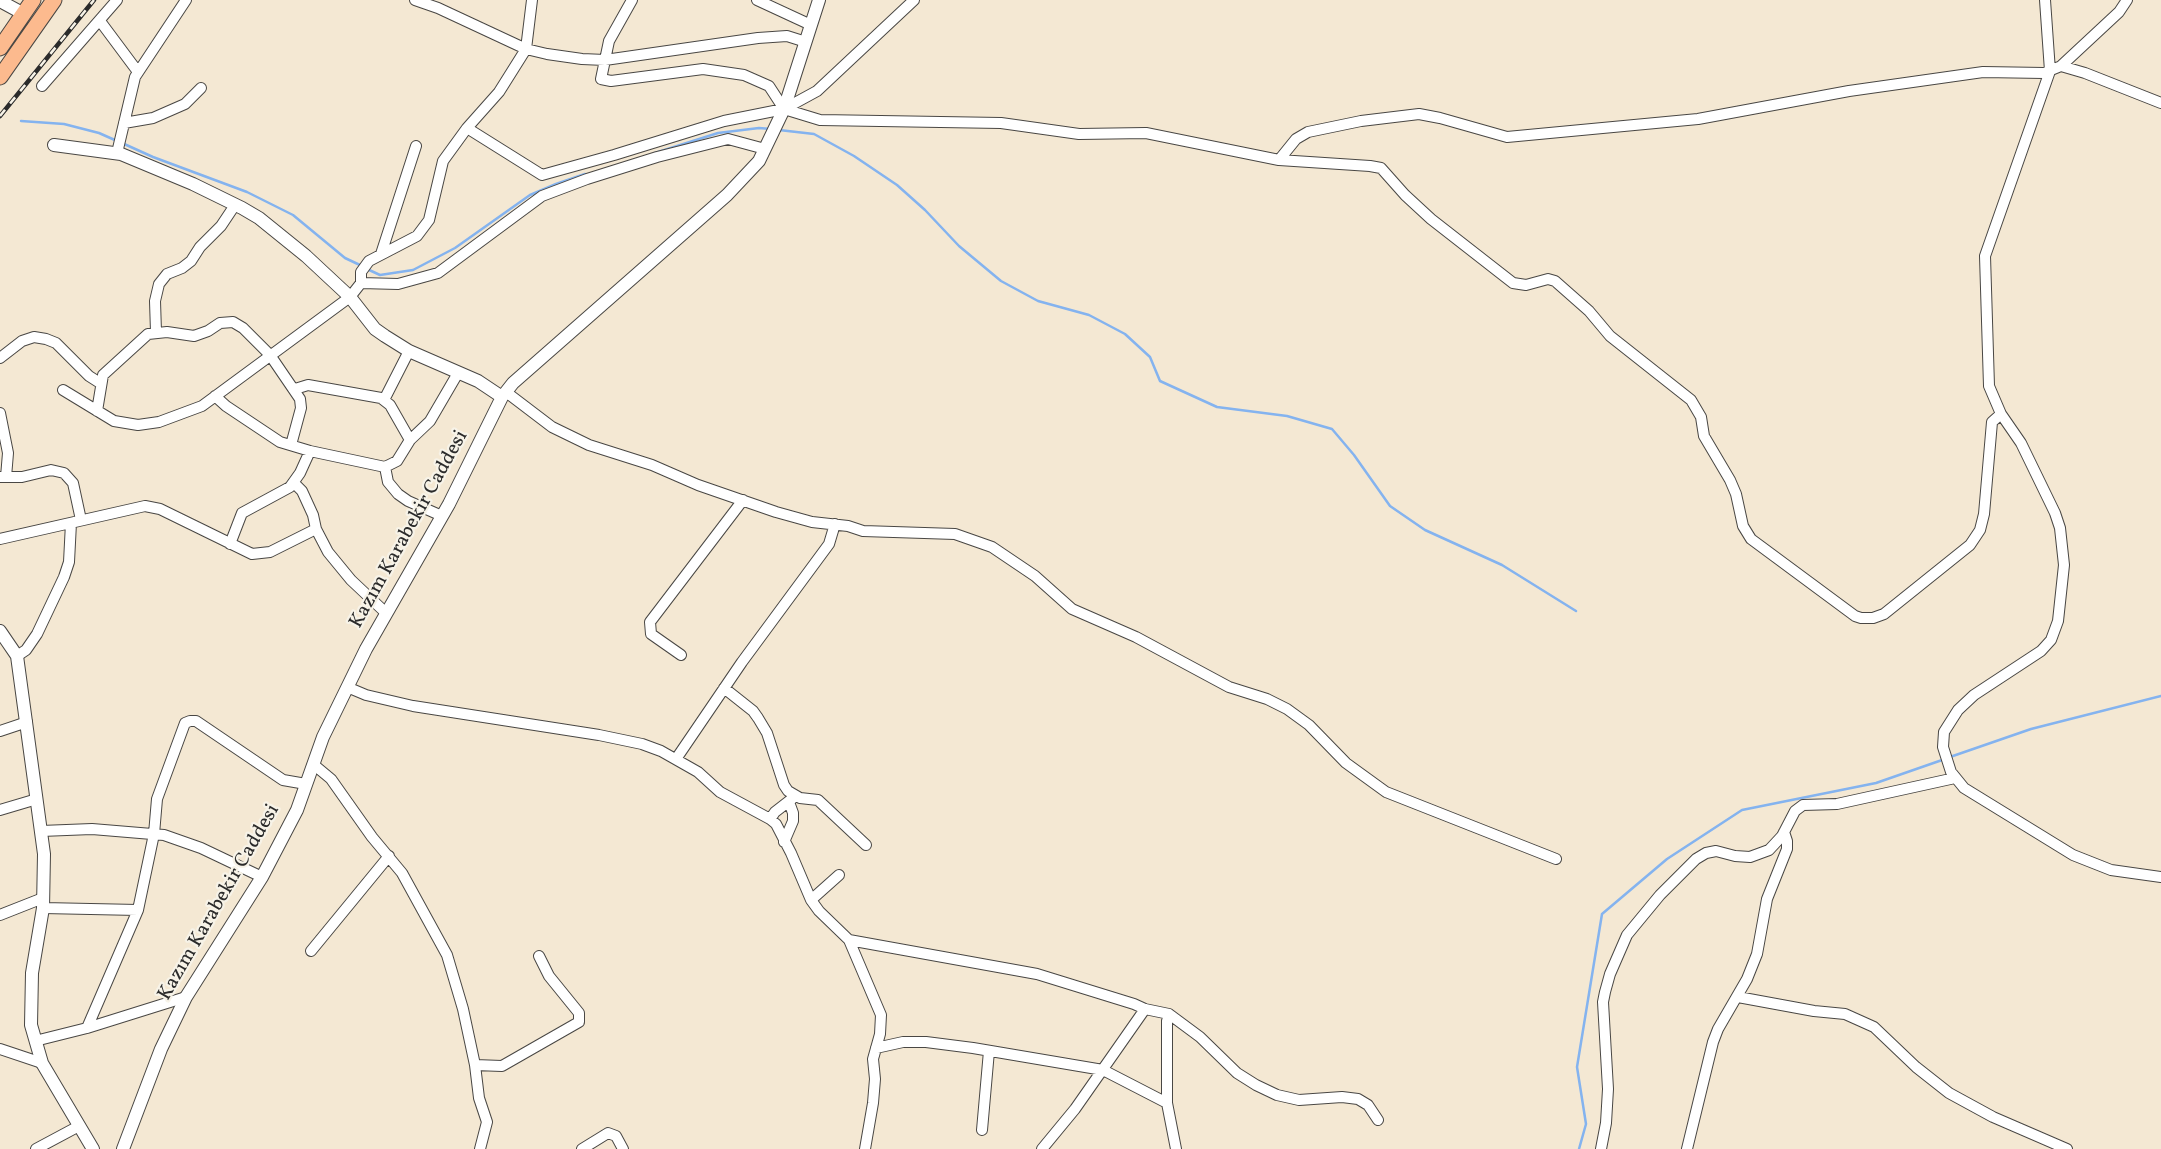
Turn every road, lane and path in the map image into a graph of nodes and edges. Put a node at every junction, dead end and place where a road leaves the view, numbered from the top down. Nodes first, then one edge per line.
1 (32, 0) edge
2 (54, 0) edge
3 (117, 0) edge
4 (186, 0) edge
5 (415, 0) edge
6 (532, 0) edge
7 (632, 0) edge
8 (758, 0) edge
9 (819, 0) edge
10 (914, 0) edge
11 (2045, 0) edge
12 (2127, 0) edge
13 (0, 1) edge
14 (24, 14) junction
15 (100, 21) junction
16 (812, 24) junction
17 (806, 42) junction
18 (0, 48) edge
19 (526, 49) junction
20 (605, 60) junction
21 (2060, 66) junction
22 (138, 72) junction
23 (2047, 72) junction
24 (0, 76) edge
25 (42, 86) dead end
26 (201, 88) dead end
27 (2161, 103) edge
28 (784, 109) junction
29 (124, 123) junction
30 (468, 128) junction
31 (54, 145) dead end
32 (416, 146) dead end
33 (118, 150) junction
34 (765, 150) junction
35 (1279, 160) junction
36 (235, 204) junction
37 (381, 254) junction
38 (360, 283) junction
39 (350, 297) junction
40 (156, 332) junction
41 (409, 350) junction
42 (270, 354) junction
43 (0, 358) edge
44 (458, 373) junction
45 (100, 383) junction
46 (294, 389) junction
47 (63, 390) dead end
48 (504, 395) junction
49 (215, 396) junction
50 (384, 400) junction
51 (97, 411) junction
52 (0, 413) edge
53 (1998, 417) junction
54 (410, 440) junction
55 (291, 445) junction
56 (310, 451) junction
57 (386, 467) junction
58 (3, 477) edge
59 (294, 483) junction
60 (744, 500) junction
61 (442, 516) junction
62 (76, 522) junction
63 (835, 524) junction
64 (316, 529) junction
65 (0, 539) edge
66 (230, 544) junction
67 (386, 613) junction
68 (0, 631) edge
69 (4, 645) edge
70 (681, 655) dead end
71 (18, 656) junction
72 (347, 687) junction
73 (724, 688) junction
74 (27, 722) junction
75 (0, 731) edge
76 (676, 760) junction
77 (313, 764) junction
78 (1952, 774) junction
79 (306, 784) junction
80 (37, 799) junction
81 (792, 799) junction
82 (0, 810) edge
83 (770, 819) junction
84 (41, 831) junction
85 (1784, 832) junction
86 (154, 834) junction
87 (784, 842) junction
88 (866, 845) dead end
89 (389, 856) junction
90 (1556, 859) dead end
91 (839, 874) dead end
92 (2161, 876) edge
93 (262, 877) junction
94 (811, 900) junction
95 (43, 903) junction
96 (138, 910) junction
97 (0, 915) edge
98 (849, 940) junction
99 (311, 951) dead end
100 (539, 956) dead end
101 (186, 997) junction
102 (1738, 997) junction
103 (1145, 1009) junction
104 (1169, 1014) junction
105 (87, 1028) junction
106 (35, 1041) junction
107 (876, 1048) junction
108 (0, 1049) edge
109 (989, 1051) junction
110 (42, 1063) junction
111 (475, 1065) junction
112 (1103, 1070) junction
113 (1167, 1103) junction
114 (1378, 1120) dead end
115 (79, 1126) junction
116 (982, 1130) dead end
117 (36, 1149) edge
118 (93, 1149) edge
119 (123, 1149) edge
120 (480, 1149) edge
121 (582, 1149) edge
122 (623, 1149) edge
123 (865, 1149) edge
124 (1042, 1149) edge
125 (1176, 1149) edge
126 (1601, 1149) edge
127 (1687, 1149) edge
128 (2067, 1149) edge

1 - 14 main road
2 - 24 main road
3 - 15 street
4 - 22 street
5 - 19 street
6 - 19 street
7 - 20 street
8 - 16 street
9 - 16 street, Kazım Karabekir Caddesi
10 - 28 street
11 - 23 street
12 - 21 street
13 - 14 street
14 - 18 main road
15 - 22 street
15 - 25 street
16 - 17 street, Kazım Karabekir Caddesi
17 - 20 street
17 - 28 street, Kazım Karabekir Caddesi
19 - 20 street
19 - 30 street
20 - 28 street
21 - 23 street
21 - 27 street
22 - 29 street
23 - 35 street
23 - 53 street
26 - 29 street
28 - 30 street
28 - 34 street, Kazım Karabekir Caddesi
28 - 35 street
29 - 33 street
30 - 37 street
31 - 33 street
32 - 37 street
33 - 36 street
34 - 38 street
34 - 48 street, Kazım Karabekir Caddesi
35 - 53 street
36 - 39 street
36 - 40 street
37 - 38 street
38 - 39 street
39 - 41 street
39 - 42 street
40 - 42 street
40 - 45 street
41 - 44 street
41 - 50 street
42 - 46 street
42 - 49 street
43 - 45 street
44 - 48 street
44 - 54 street
45 - 51 street
46 - 50 street
46 - 55 street
47 - 51 street
48 - 60 street
48 - 61 street, Kazım Karabekir Caddesi
49 - 51 street
49 - 55 street
50 - 54 street
52 - 58 street
53 - 78 street
54 - 57 street
55 - 56 street
56 - 57 street
56 - 59 street
57 - 61 street
58 - 62 street
59 - 64 street
59 - 66 street
60 - 63 street
60 - 70 street
61 - 67 street, Kazım Karabekir Caddesi
62 - 65 street
62 - 66 street
62 - 71 street
63 - 73 street
63 - 90 street
64 - 66 street
64 - 67 street
67 - 72 street, Kazım Karabekir Caddesi
68 - 69 street
69 - 71 street
71 - 74 street
72 - 76 street
72 - 77 street, Kazım Karabekir Caddesi
73 - 76 street
73 - 81 street
74 - 75 street
74 - 80 street
76 - 83 street
77 - 79 street, Kazım Karabekir Caddesi
77 - 89 street
78 - 85 street
78 - 92 street
79 - 86 street
79 - 93 street, Kazım Karabekir Caddesi
80 - 82 street
80 - 84 street
81 - 83 street
81 - 87 street
81 - 88 street
83 - 87 street
84 - 86 street
84 - 95 street
85 - 102 street
85 - 126 street
86 - 93 street
86 - 96 street
87 - 94 street
89 - 99 street
89 - 111 street
91 - 94 street
93 - 101 street, Kazım Karabekir Caddesi
94 - 98 street
95 - 96 street
95 - 97 street
95 - 106 street
96 - 105 street
98 - 103 street
98 - 107 street
100 - 111 street
101 - 105 street
101 - 119 street, Kazım Karabekir Caddesi
102 - 127 street
102 - 128 street
103 - 104 street
103 - 112 street
104 - 113 street
104 - 114 street
105 - 106 street
106 - 110 street
107 - 109 street
107 - 123 street
108 - 110 street
109 - 112 street
109 - 116 street
110 - 115 street
111 - 120 street
112 - 113 street
112 - 124 street
113 - 125 street
115 - 117 street
115 - 118 street
121 - 122 street

